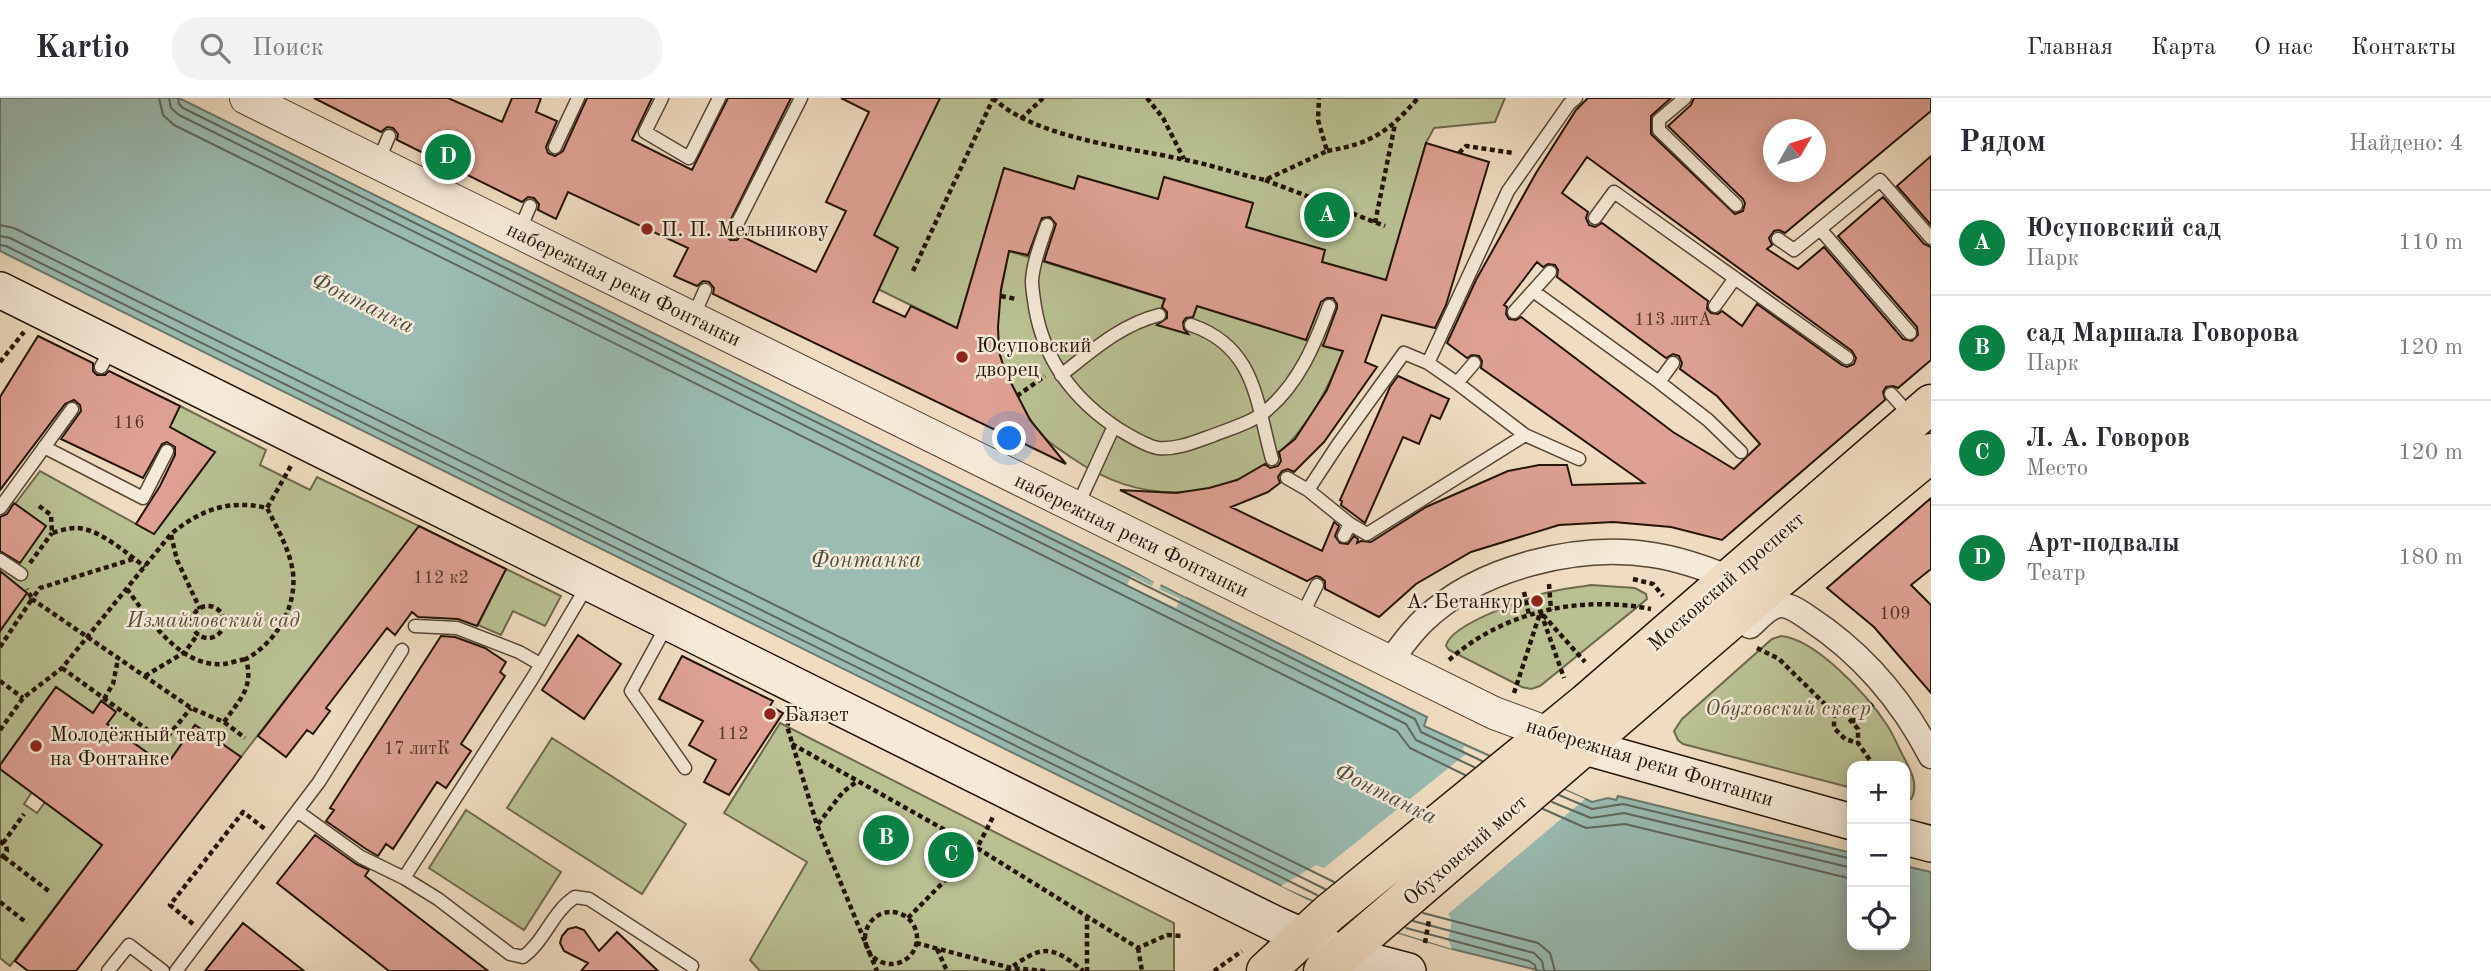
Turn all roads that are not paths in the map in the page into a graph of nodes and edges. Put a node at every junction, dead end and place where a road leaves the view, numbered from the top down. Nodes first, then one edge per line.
1 (246, 98) edge
2 (578, 98) edge
3 (662, 98) edge
4 (719, 98) edge
5 (801, 98) edge
6 (1576, 98) edge
7 (1685, 98) edge
8 (555, 147) dead end
9 (1736, 205) dead end
10 (1595, 218) dead end
11 (1047, 225) dead end
12 (1820, 229) junction
13 (733, 232) dead end
14 (1931, 238) edge
15 (1778, 239) dead end
16 (1550, 272) dead end
17 (1735, 278) junction
18 (0, 290) edge
19 (1533, 291) junction
20 (1329, 306) dead end
21 (1715, 306) dead end
22 (1514, 312) dead end
23 (1159, 315) dead end
24 (1191, 325) dead end
25 (1910, 333) dead end
26 (1847, 358) dead end
27 (1428, 363) junction
28 (1474, 363) dead end
29 (1673, 363) dead end
30 (1061, 375) junction
31 (1659, 382) junction
32 (1457, 383) junction
33 (1912, 406) edge
34 (72, 409) dead end
35 (1260, 415) junction
36 (1114, 426) junction
37 (1525, 435) junction
38 (44, 447) junction
39 (167, 451) dead end
40 (1741, 452) dead end
41 (1931, 453) edge
42 (1272, 459) dead end
43 (1579, 459) dead end
44 (1287, 478) dead end
45 (1308, 490) junction
46 (1077, 507) junction
47 (0, 508) edge
48 (0, 560) edge
49 (21, 574) dead end
50 (1730, 578) junction
51 (589, 582) junction
52 (1317, 585) dead end
53 (1301, 618) junction
54 (668, 621) junction
55 (415, 626) dead end
56 (402, 650) dead end
57 (1390, 662) junction
58 (540, 664) junction
59 (1650, 690) junction
60 (1549, 733) junction
61 (1585, 747) junction
62 (1931, 756) edge
63 (1520, 757) joint
64 (685, 768) dead end
65 (1556, 771) joint
66 (297, 811) junction
67 (1847, 821) edge
68 (1910, 838) edge
69 (1931, 844) edge
70 (404, 878) junction
71 (1317, 925) junction
72 (1259, 958) edge
73 (1333, 963) edge
74 (692, 966) dead end
75 (108, 971) edge
76 (163, 971) edge
77 (176, 971) edge
78 (1408, 971) edge

1 - 46 street, набережная реки Фонтанки
2 - 8 lane
3 - 4 lane
5 - 13 lane
6 - 27 lane
7 - 9 lane
10 - 17 lane
11 - 30 lane
12 - 14 lane
12 - 15 lane
12 - 25 lane
16 - 19 lane
17 - 21 lane
17 - 26 lane
18 - 51 main road
19 - 22 lane
19 - 31 lane
20 - 35 lane
23 - 30 lane
24 - 35 lane
27 - 32 lane
27 - 45 lane
28 - 32 lane
29 - 31 lane
30 - 36 lane
31 - 40 lane
32 - 37 lane
33 - 50 main road, Московский проспект
34 - 38 lane
35 - 36 lane
35 - 42 lane
36 - 46 lane
37 - 43 lane
37 - 45 lane
38 - 39 lane
38 - 47 lane
41 - 59 main road, Московский проспект
44 - 45 lane
46 - 53 street, набережная реки Фонтанки
48 - 49 lane
50 - 57 street
50 - 60 main road, Московский проспект
51 - 54 main road
51 - 58 lane
52 - 53 lane
53 - 57 street, набережная реки Фонтанки
54 - 64 lane
54 - 71 main road
55 - 58 lane
56 - 66 lane
57 - 60 street, набережная реки Фонтанки
58 - 70 lane
59 - 61 main road, Московский проспект
59 - 62 street
60 - 61 street, набережная реки Фонтанки
60 - 63 main road, Московский проспект
61 - 65 main road, Московский проспект
61 - 67 main road, набережная реки Фонтанки
63 - 71 main road, Обуховский мост
65 - 73 main road, Обуховский мост
66 - 70 lane
66 - 77 lane
68 - 69 main road
70 - 74 lane
71 - 72 main road
71 - 73 main road
73 - 78 main road
75 - 76 lane

